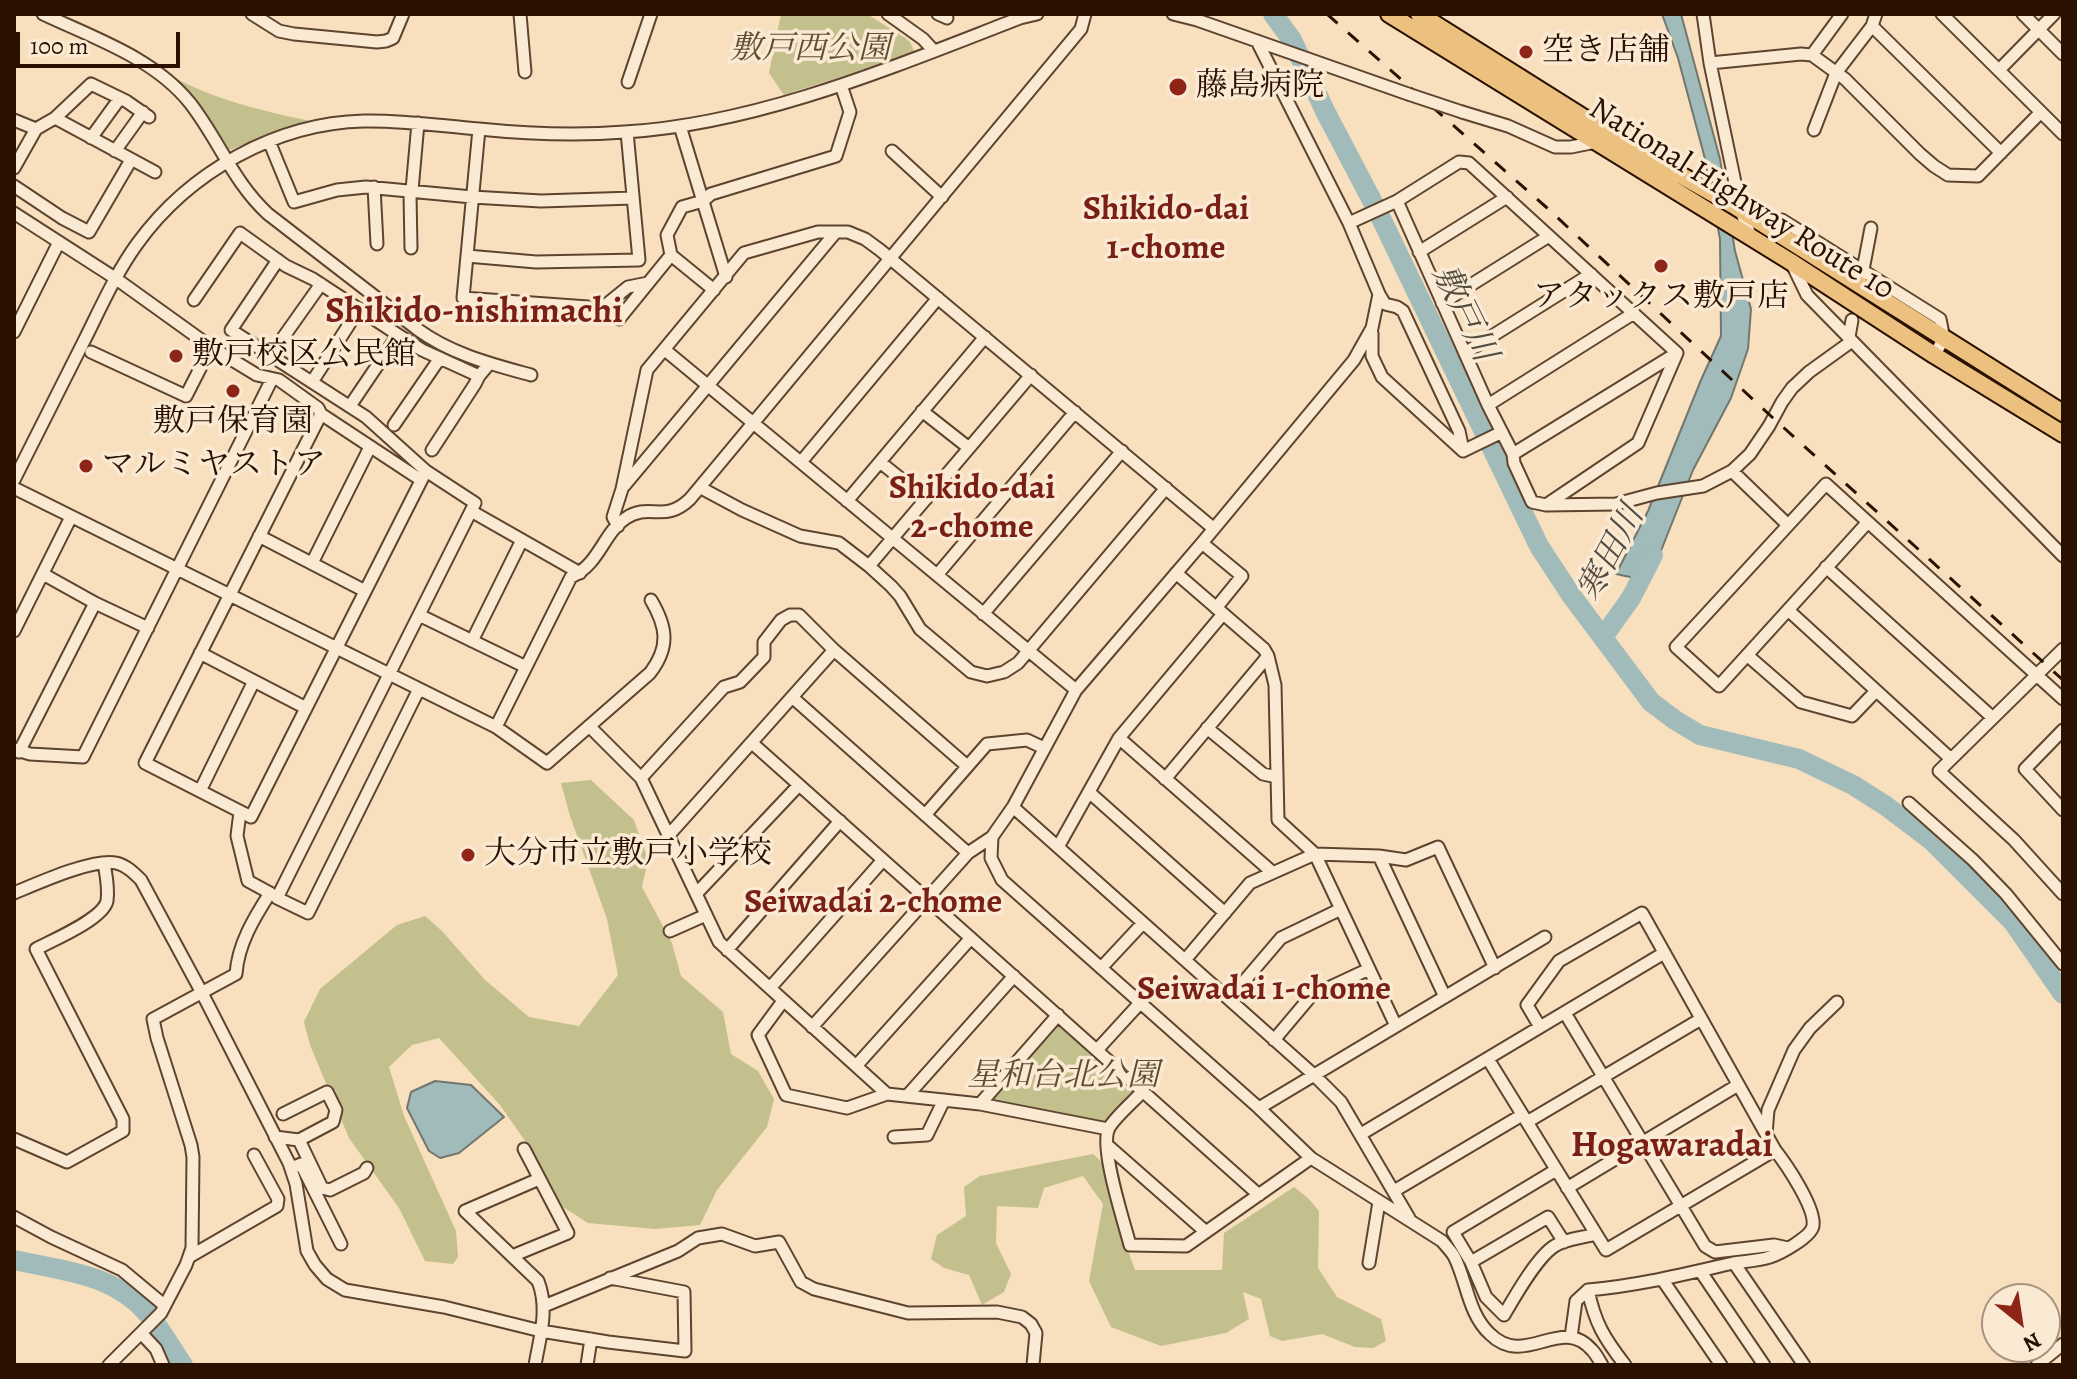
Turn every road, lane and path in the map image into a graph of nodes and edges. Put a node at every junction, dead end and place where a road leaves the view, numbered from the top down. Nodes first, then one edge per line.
1 (43, 14) edge
2 (252, 14) edge
3 (403, 14) edge
4 (520, 14) edge
5 (651, 14) edge
6 (888, 14) edge
7 (1037, 14) edge
8 (1085, 14) edge
9 (1173, 14) edge
10 (1389, 14) edge
11 (1419, 14) edge
12 (1703, 14) edge
13 (1842, 14) edge
14 (1942, 14) edge
15 (2023, 14) edge
16 (2054, 14) edge
17 (1874, 20) edge
18 (2039, 29) junction
19 (1257, 41) junction
20 (934, 51) junction
21 (2063, 54) edge
22 (1812, 55) junction
23 (1710, 63) junction
24 (1999, 70) junction
25 (525, 72) dead end
26 (1836, 73) junction
27 (628, 82) dead end
28 (841, 85) junction
29 (120, 98) junction
30 (2041, 112) junction
31 (55, 118) junction
32 (14, 120) edge
33 (418, 123) junction
34 (680, 126) junction
35 (36, 129) junction
36 (479, 129) junction
37 (1814, 130) dead end
38 (627, 132) junction
39 (2063, 134) edge
40 (91, 138) junction
41 (269, 141) junction
42 (1621, 141) junction
43 (1594, 142) junction
44 (115, 151) junction
45 (892, 151) dead end
46 (2001, 153) junction
47 (131, 160) junction
48 (226, 163) junction
49 (14, 168) edge
50 (155, 172) dead end
51 (1661, 173) junction
52 (14, 186) edge
53 (374, 187) junction
54 (412, 190) junction
55 (472, 197) junction
56 (942, 197) junction
57 (1507, 197) junction
58 (633, 198) junction
59 (703, 201) junction
60 (1392, 204) junction
61 (1737, 208) junction
62 (14, 213) edge
63 (1353, 221) junction
64 (1871, 228) dead end
65 (836, 232) junction
66 (1744, 234) junction
67 (1549, 236) junction
68 (1773, 241) junction
69 (59, 242) junction
70 (377, 244) dead end
71 (411, 248) dead end
72 (1419, 252) junction
73 (671, 255) junction
74 (467, 256) junction
75 (891, 259) junction
76 (278, 260) junction
77 (1791, 262) junction
78 (1862, 273) junction
79 (1591, 274) junction
80 (726, 277) junction
81 (115, 278) junction
82 (648, 283) junction
83 (321, 284) junction
84 (714, 290) junction
85 (1379, 294) junction
86 (938, 298) junction
87 (194, 300) dead end
88 (1442, 303) junction
89 (359, 309) junction
90 (1634, 313) junction
91 (619, 319) dead end
92 (1852, 320) dead end
93 (1372, 328) junction
94 (14, 332) edge
95 (398, 335) junction
96 (985, 337) junction
97 (1850, 339) junction
98 (1944, 339) junction
99 (211, 347) junction
100 (665, 350) junction
101 (91, 352) dead end
102 (1465, 353) junction
103 (1677, 353) junction
104 (1934, 355) junction
105 (270, 356) junction
106 (440, 358) junction
107 (489, 364) junction
108 (531, 375) dead end
109 (1031, 375) junction
110 (479, 376) junction
111 (272, 379) junction
112 (312, 382) junction
113 (709, 386) junction
114 (1488, 405) junction
115 (350, 406) junction
116 (922, 411) junction
117 (1075, 412) junction
118 (2063, 413) edge
119 (321, 414) junction
120 (754, 424) junction
121 (394, 425) dead end
122 (1498, 434) junction
123 (2063, 434) edge
124 (370, 447) junction
125 (969, 448) junction
126 (1468, 448) junction
127 (432, 450) dead end
128 (1122, 451) junction
129 (1513, 454) junction
130 (801, 462) junction
131 (880, 462) junction
132 (1732, 471) junction
133 (423, 475) junction
134 (14, 480) edge
135 (14, 488) edge
136 (622, 488) junction
137 (701, 488) junction
138 (1166, 488) junction
139 (926, 499) junction
140 (847, 501) junction
141 (1546, 505) junction
142 (471, 511) junction
143 (71, 517) junction
144 (1867, 523) junction
145 (1788, 525) junction
146 (618, 526) junction
147 (1213, 528) junction
148 (259, 536) junction
149 (893, 538) junction
150 (522, 540) junction
151 (1202, 543) junction
152 (2063, 556) edge
153 (312, 563) junction
154 (869, 566) junction
155 (1826, 567) junction
156 (177, 569) junction
157 (580, 573) junction
158 (1176, 573) junction
159 (43, 574) junction
160 (937, 575) junction
161 (365, 591) junction
162 (229, 595) junction
163 (651, 600) dead end
164 (95, 603) junction
165 (1788, 610) junction
166 (1219, 611) junction
167 (983, 614) junction
168 (419, 615) junction
169 (148, 628) junction
170 (14, 631) edge
171 (472, 641) junction
172 (336, 648) junction
173 (2063, 649) edge
174 (834, 650) junction
175 (1028, 651) junction
176 (200, 653) junction
177 (1747, 655) junction
178 (1268, 656) junction
179 (526, 667) junction
180 (389, 674) junction
181 (2037, 675) junction
182 (254, 681) junction
183 (419, 689) junction
184 (1076, 690) junction
185 (1876, 691) junction
186 (792, 697) junction
187 (2063, 699) edge
188 (306, 708) junction
189 (1993, 718) junction
190 (589, 726) junction
191 (496, 727) junction
192 (1207, 728) junction
193 (2063, 730) edge
194 (1119, 738) junction
195 (752, 743) junction
196 (1044, 748) junction
197 (17, 750) edge
198 (1951, 759) junction
199 (967, 766) junction
200 (1277, 777) junction
201 (641, 778) junction
202 (1165, 779) junction
203 (799, 785) junction
204 (200, 791) junction
205 (1089, 792) junction
206 (1909, 803) dead end
207 (1013, 807) junction
208 (2063, 810) edge
209 (240, 812) junction
210 (925, 815) junction
211 (840, 821) junction
212 (668, 836) junction
213 (992, 837) junction
214 (1058, 847) junction
215 (968, 853) junction
216 (1315, 854) junction
217 (1379, 856) junction
218 (883, 860) junction
219 (104, 863) junction
220 (1272, 872) junction
221 (2062, 887) edge
222 (14, 893) edge
223 (696, 894) junction
224 (927, 899) junction
225 (1341, 909) junction
226 (1225, 913) junction
227 (706, 915) junction
228 (1143, 923) junction
229 (670, 931) dead end
230 (1545, 937) dead end
231 (971, 938) junction
232 (727, 950) junction
233 (1664, 953) junction
234 (1185, 960) junction
235 (2063, 964) edge
236 (1101, 968) junction
237 (1495, 968) junction
238 (1369, 969) junction
239 (1014, 976) junction
240 (770, 988) junction
241 (202, 993) junction
242 (1445, 997) junction
243 (1229, 999) junction
244 (783, 1001) junction
245 (1837, 1002) dead end
246 (1140, 1003) junction
247 (1565, 1013) junction
248 (1058, 1015) junction
249 (1701, 1019) junction
250 (1396, 1026) junction
251 (812, 1027) junction
252 (1540, 1027) junction
253 (1274, 1040) junction
254 (1097, 1050) junction
255 (1488, 1059) junction
256 (856, 1066) junction
257 (1314, 1075) junction
258 (1603, 1077) junction
259 (1738, 1085) junction
260 (1143, 1091) junction
261 (887, 1094) junction
262 (907, 1096) junction
263 (944, 1100) junction
264 (980, 1104) junction
265 (1259, 1108) junction
266 (283, 1114) dead end
267 (1522, 1120) junction
268 (1108, 1129) junction
269 (1361, 1134) junction
270 (1766, 1135) junction
271 (275, 1137) junction
272 (894, 1137) dead end
273 (14, 1139) edge
274 (299, 1140) junction
275 (1642, 1142) junction
276 (1107, 1145) junction
277 (524, 1149) dead end
278 (1775, 1150) junction
279 (254, 1155) dead end
280 (1311, 1158) junction
281 (291, 1168) junction
282 (367, 1168) dead end
283 (1556, 1170) junction
284 (539, 1179) junction
285 (1567, 1188) junction
286 (1394, 1191) junction
287 (1259, 1195) junction
288 (1379, 1202) junction
289 (1680, 1206) junction
290 (14, 1217) edge
291 (1410, 1219) junction
292 (1206, 1232) junction
293 (1453, 1232) junction
294 (1596, 1234) junction
295 (1564, 1242) junction
296 (341, 1244) dead end
297 (1445, 1244) junction
298 (1788, 1248) junction
299 (512, 1256) junction
300 (189, 1257) junction
301 (1471, 1262) junction
302 (1369, 1263) dead end
303 (1734, 1263) junction
304 (1701, 1272) junction
305 (610, 1278) junction
306 (1662, 1279) junction
307 (1588, 1290) junction
308 (544, 1306) junction
309 (162, 1309) junction
310 (143, 1330) junction
311 (541, 1331) junction
312 (1571, 1337) junction
313 (591, 1339) junction
314 (2063, 1344) edge
315 (109, 1365) edge
316 (163, 1365) edge
317 (535, 1365) edge
318 (587, 1365) edge
319 (1033, 1365) edge
320 (1602, 1365) edge
321 (1625, 1365) edge
322 (1721, 1365) edge
323 (1764, 1365) edge
324 (1804, 1365) edge
325 (2037, 1365) edge

1 - 48 street
2 - 3 street
4 - 25 street
5 - 27 street
6 - 20 street
7 - 20 street
8 - 56 street
9 - 19 street
10 - 43 highway, National Highway Route 10
11 - 42 highway, National Highway Route 10
12 - 23 street
13 - 22 street
14 - 24 street
15 - 18 street
16 - 18 street
17 - 26 street
17 - 46 street
18 - 21 street
18 - 24 street
19 - 43 street, bridge
19 - 63 street
20 - 28 street
22 - 23 street
22 - 26 street
23 - 61 street
24 - 30 street
26 - 37 street
26 - 46 street
28 - 34 street
28 - 59 street
29 - 31 street
29 - 40 street
29 - 44 street
30 - 39 street
30 - 46 street
31 - 35 street
31 - 40 street
32 - 35 street
33 - 36 street
33 - 41 street
33 - 54 street
34 - 38 street
34 - 59 street
35 - 49 street
36 - 38 street
36 - 55 street
38 - 58 street
40 - 44 street
41 - 48 street
41 - 53 street
42 - 43 street
42 - 51 highway, National Highway Route 10
43 - 51 highway, National Highway Route 10
44 - 47 street
45 - 56 street
47 - 50 street
47 - 52 street
48 - 81 street
48 - 107 street
51 - 61 highway, National Highway Route 10
51 - 66 highway, National Highway Route 10
53 - 54 street
53 - 70 street
54 - 55 street
54 - 71 street
55 - 58 street
55 - 74 street
56 - 75 street
57 - 60 street
57 - 67 street
57 - 72 street
58 - 74 street
59 - 73 street
59 - 80 street
60 - 63 street
60 - 72 street
61 - 66 street
61 - 68 highway, National Highway Route 10
62 - 69 street
63 - 85 street
64 - 78 street
65 - 75 street
65 - 80 street
65 - 113 street
66 - 68 highway, National Highway Route 10
67 - 79 street
67 - 88 street
68 - 77 highway, National Highway Route 10
68 - 78 street
68 - 98 highway, National Highway Route 10
69 - 81 street
69 - 94 street
72 - 88 street
73 - 82 street
73 - 84 street
74 - 82 street
75 - 86 street
75 - 120 street
76 - 83 street
76 - 87 street
76 - 105 street
77 - 97 street
77 - 104 highway, National Highway Route 10
78 - 98 street
79 - 90 street
79 - 102 street
80 - 84 street
81 - 99 street
81 - 134 street
82 - 91 street
83 - 89 street
83 - 105 street
84 - 100 street
85 - 93 street
85 - 126 street
86 - 96 street
86 - 130 street
88 - 102 street
89 - 95 street
89 - 112 street
90 - 103 street
90 - 114 street
92 - 97 street
93 - 126 street
93 - 147 street
95 - 106 street
95 - 115 street
96 - 109 street
96 - 116 street
97 - 132 street
97 - 152 street
98 - 104 street
98 - 118 highway, National Highway Route 10
99 - 101 street
99 - 111 street
100 - 113 street
100 - 136 street
102 - 114 street
103 - 129 street
103 - 141 street
104 - 123 highway, National Highway Route 10
105 - 112 street
106 - 110 street
106 - 121 street
107 - 108 street
107 - 110 street
109 - 117 street
109 - 125 street
110 - 127 street
111 - 119 street
111 - 156 street
112 - 115 street
113 - 120 street
113 - 136 street
114 - 122 street
115 - 133 street
116 - 125 street
116 - 131 street
117 - 128 street
117 - 160 street
119 - 124 street
119 - 148 street
120 - 130 street
120 - 137 street
122 - 126 street
122 - 129 street
124 - 133 street
124 - 153 street
125 - 139 street
128 - 138 street
128 - 167 street
129 - 141 street
130 - 140 street
131 - 139 street
131 - 140 street
132 - 141 street
132 - 145 street
133 - 142 street
133 - 161 street
135 - 143 street
136 - 146 street
137 - 146 street
137 - 154 street
138 - 147 street
138 - 175 street
139 - 149 street
140 - 149 street
142 - 150 street
142 - 168 street
143 - 156 street
143 - 159 street
144 - 145 street
144 - 155 street
144 - 181 street
145 - 177 street
146 - 157 street
147 - 151 street
148 - 153 street
148 - 162 street
149 - 154 street
149 - 160 street
150 - 157 street
150 - 171 street
151 - 158 street
151 - 166 street
153 - 161 street
154 - 175 street
155 - 165 street
155 - 189 street
156 - 162 street
156 - 169 street
157 - 179 street
158 - 166 street
158 - 184 street
159 - 164 street
159 - 170 street
160 - 167 street
161 - 172 street
162 - 172 street
162 - 176 street
163 - 190 street
164 - 169 street
164 - 197 street
165 - 177 street
165 - 185 street
166 - 178 street
166 - 194 street
167 - 175 street
168 - 171 street
168 - 180 street
169 - 197 street
171 - 179 street
172 - 180 street
172 - 188 street
173 - 181 street
174 - 186 street
174 - 199 street
174 - 201 street
175 - 184 street
176 - 182 street
176 - 204 street
177 - 185 street
178 - 192 street
178 - 200 street
179 - 191 street
180 - 183 street
180 - 183 street
181 - 187 street
181 - 189 street
182 - 188 street
182 - 204 street
183 - 191 street
184 - 196 street
185 - 198 street
186 - 195 street
186 - 210 street
188 - 209 street
189 - 198 street
190 - 191 street
190 - 201 street
192 - 200 street
192 - 202 street
193 - 208 street
194 - 202 street
194 - 205 street
195 - 203 street
195 - 212 street
196 - 199 street
196 - 207 street
198 - 221 street
199 - 210 street
200 - 216 street
201 - 212 street
202 - 220 street
203 - 211 street
203 - 223 street
204 - 209 street
205 - 214 street
205 - 226 street
206 - 235 street
207 - 213 street
207 - 214 street
209 - 241 street
210 - 215 street
211 - 218 street
211 - 232 street
212 - 223 street
213 - 215 street
213 - 236 street
214 - 228 street
215 - 224 street
216 - 217 street
216 - 220 street
216 - 225 street
217 - 237 street
217 - 242 street
218 - 224 street
218 - 240 street
219 - 222 street
219 - 241 street
219 - 273 street
220 - 226 street
223 - 227 street
224 - 231 street
224 - 251 street
225 - 238 street
225 - 243 street
226 - 234 street
227 - 229 street
227 - 232 street
228 - 234 street
228 - 236 street
230 - 237 street
231 - 239 street
231 - 256 street
232 - 240 street
233 - 247 street
233 - 249 street
233 - 252 street
234 - 243 street
236 - 246 street
237 - 242 street
238 - 250 street
238 - 253 street
239 - 248 street
239 - 262 street
240 - 244 street
241 - 271 street
241 - 300 street
242 - 250 street
243 - 253 street
244 - 251 street
244 - 261 street
245 - 270 street
246 - 254 street
246 - 265 street
247 - 252 street
247 - 258 street
248 - 254 street
248 - 264 street
249 - 258 street
249 - 259 street
250 - 257 street
251 - 256 street
252 - 255 street
253 - 257 street
254 - 260 street
255 - 267 street
255 - 269 street
256 - 261 street
257 - 265 street
257 - 269 street
258 - 267 street
258 - 275 street
259 - 270 street
259 - 275 street
260 - 268 street
260 - 287 street
261 - 262 street
262 - 263 street
263 - 264 street
263 - 272 street
264 - 268 street
265 - 280 street
266 - 274 street
267 - 283 street
267 - 286 street
268 - 276 street
269 - 286 street
270 - 278 street
271 - 274 street
271 - 281 street
274 - 282 street
275 - 285 street
275 - 289 street
276 - 292 street
276 - 292 street
277 - 284 street
278 - 289 street
278 - 298 street
279 - 300 street
280 - 287 street
280 - 288 street
281 - 296 street
281 - 311 street
283 - 285 street
283 - 293 street
284 - 299 street
284 - 299 street
285 - 294 street
286 - 291 street
287 - 292 street
288 - 291 street
288 - 302 street
289 - 294 street
289 - 298 street
290 - 309 street
291 - 297 street
293 - 297 street
293 - 301 street
294 - 295 street
295 - 301 street
295 - 301 street
297 - 312 street
298 - 303 street
299 - 308 street
300 - 309 street
303 - 304 street
303 - 324 street
304 - 306 street
304 - 323 street
305 - 308 street
305 - 313 street
305 - 319 street
306 - 307 street
306 - 322 street
307 - 312 street
307 - 321 street
308 - 311 street
309 - 310 street
310 - 315 street
310 - 316 street
311 - 313 street
311 - 317 street
312 - 320 street
313 - 318 street
314 - 325 street

